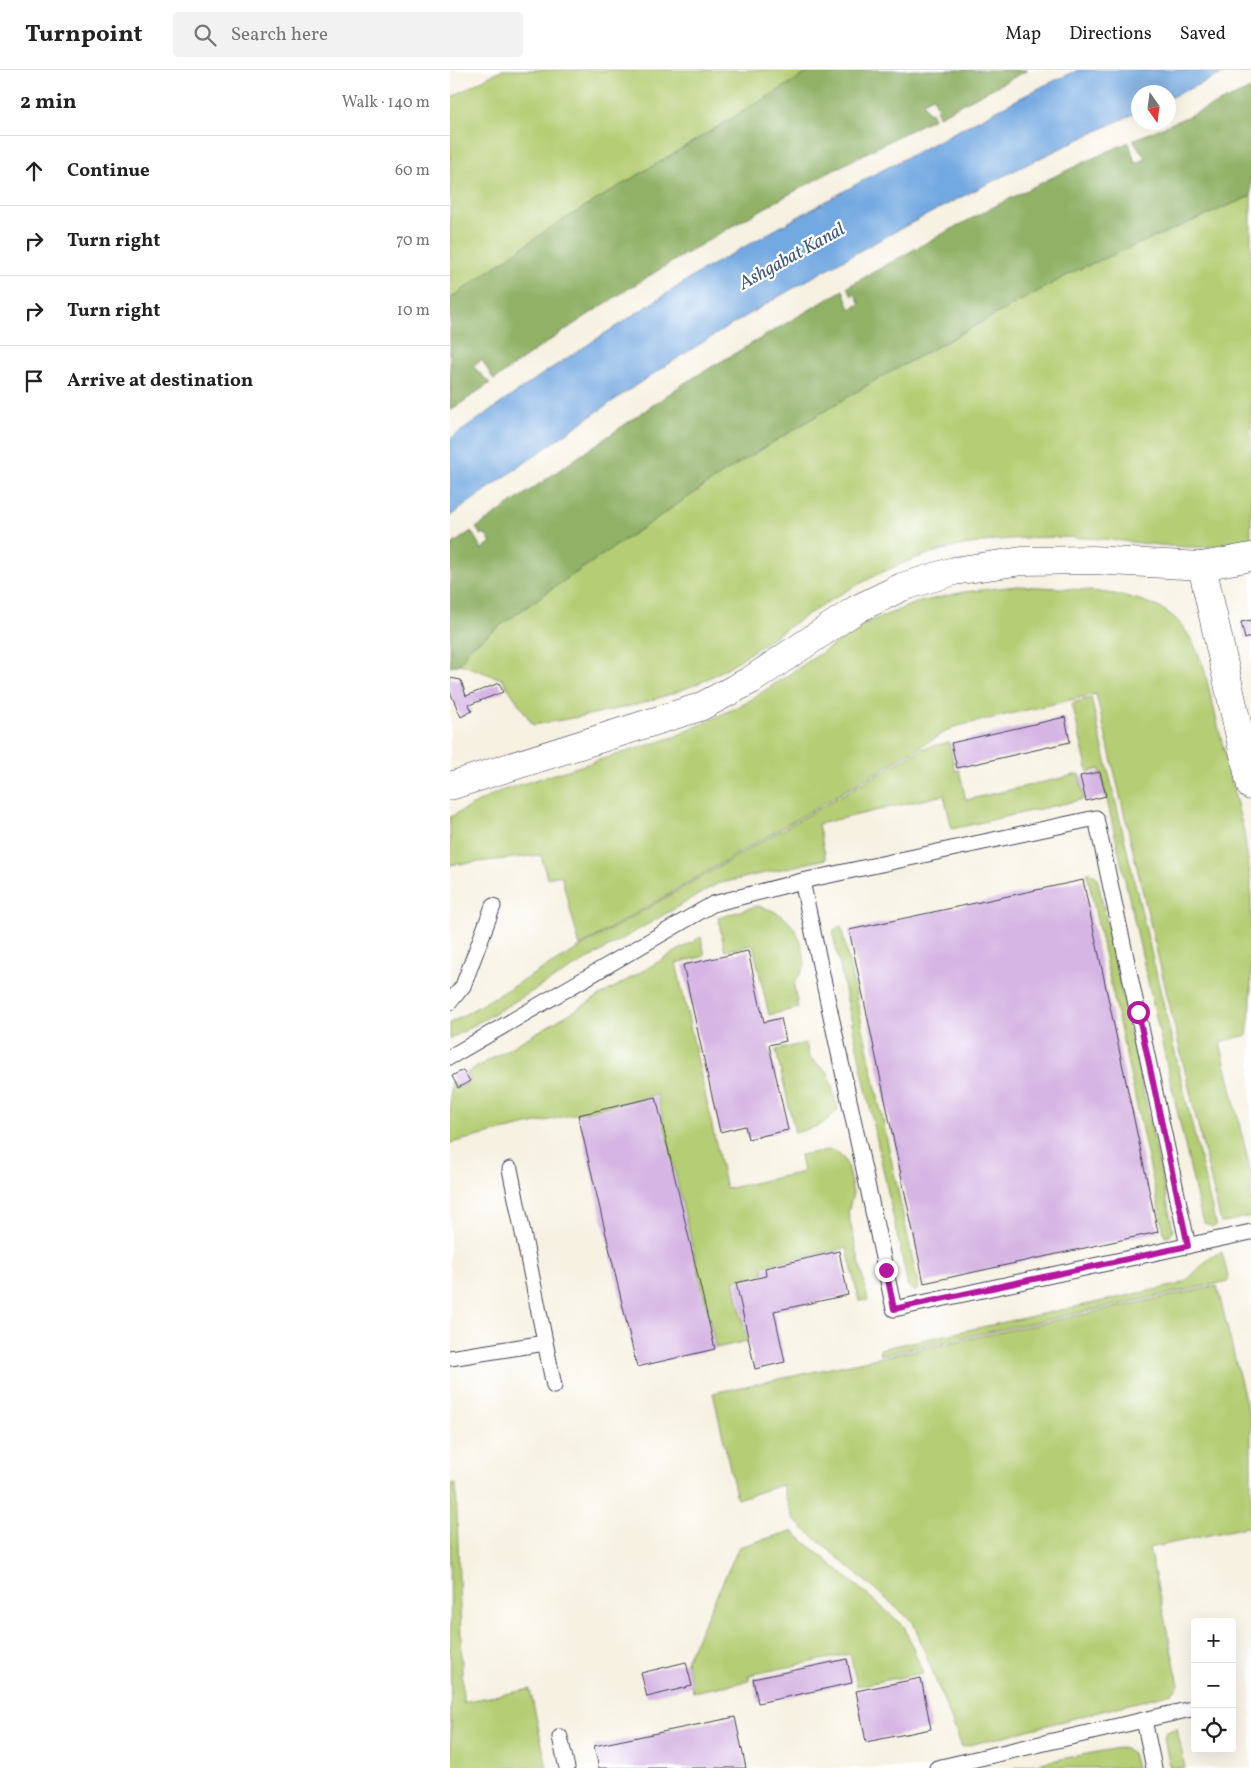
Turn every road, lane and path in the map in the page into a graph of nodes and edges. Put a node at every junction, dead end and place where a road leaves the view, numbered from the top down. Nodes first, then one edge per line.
1 (1251, 557) edge
2 (1202, 566) junction
3 (450, 786) edge
4 (1251, 786) edge
5 (802, 881) junction
6 (493, 906) dead end
7 (450, 1002) edge
8 (450, 1057) edge
9 (510, 1169) dead end
10 (1251, 1232) edge
11 (1188, 1246) junction
12 (545, 1343) junction
13 (450, 1358) edge
14 (554, 1386) dead end
15 (1191, 1709) dead end
16 (1144, 1720) junction
17 (560, 1738) dead end
18 (960, 1766) edge
19 (567, 1768) edge
20 (937, 1768) edge
21 (1154, 1768) edge

1 - 2 street
2 - 3 street
2 - 4 street
5 - 8 lane
5 - 11 lane
5 - 11 lane
6 - 7 lane
9 - 12 lane
10 - 11 lane
12 - 13 lane
12 - 14 lane
15 - 16 lane
16 - 18 lane
16 - 21 lane
17 - 19 lane
18 - 20 lane

